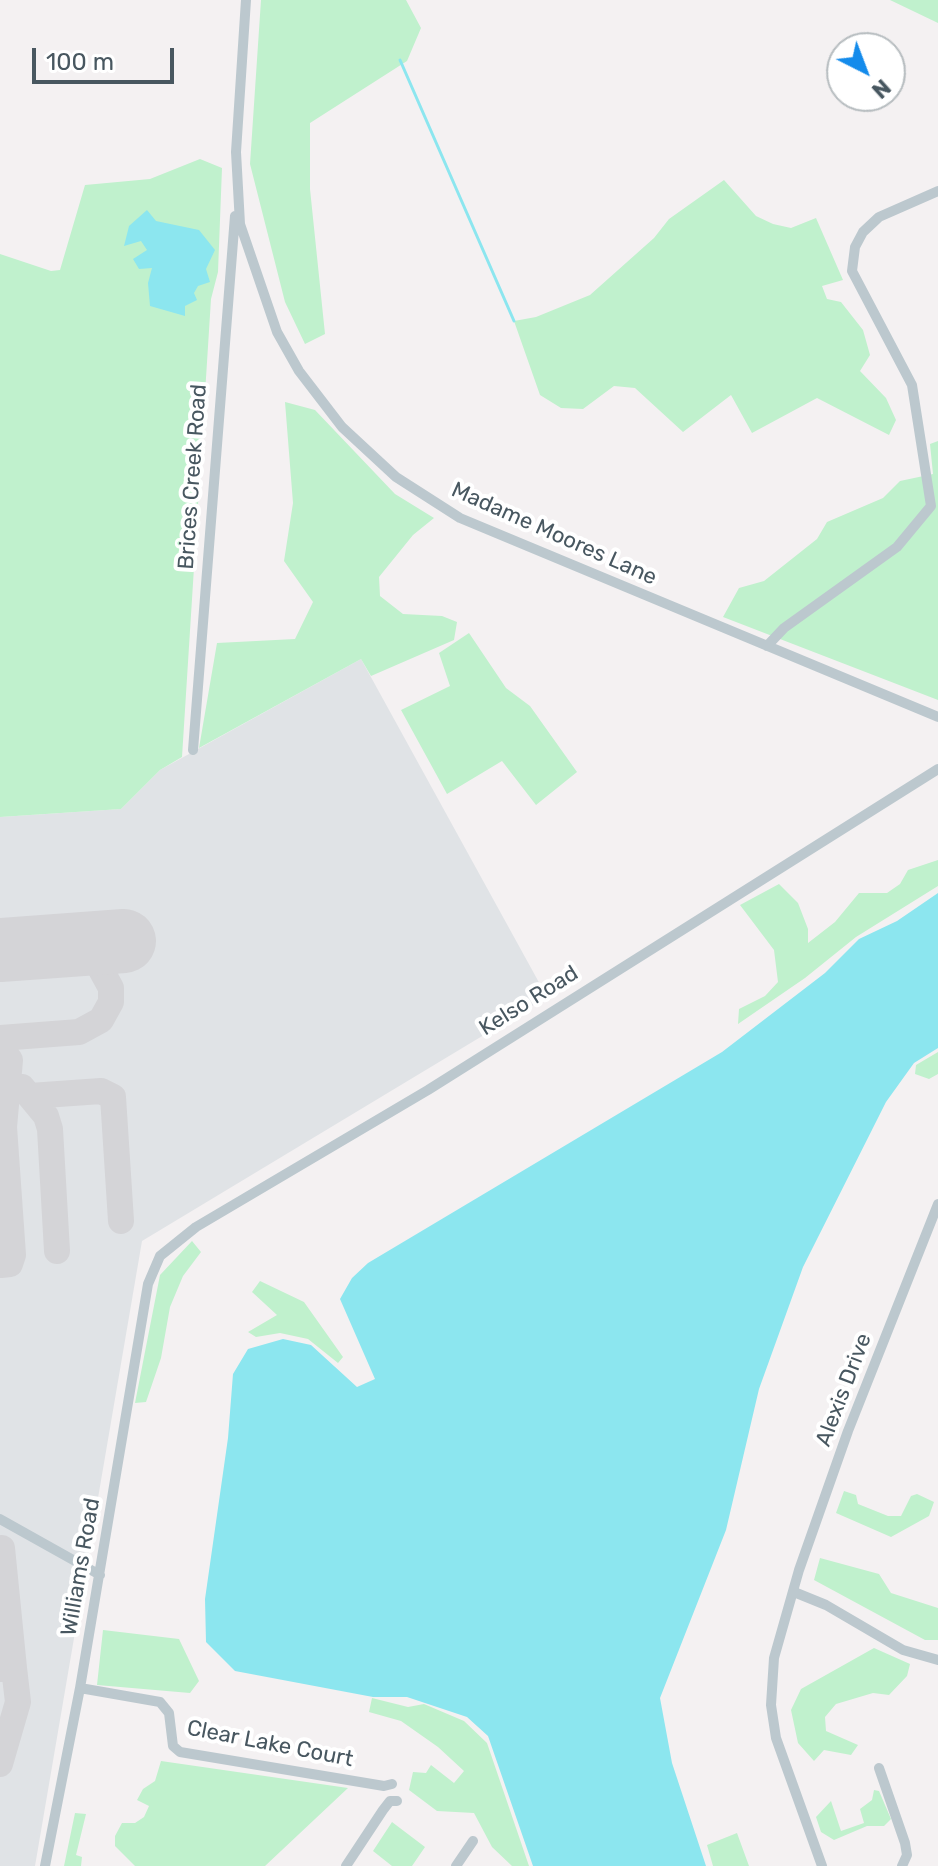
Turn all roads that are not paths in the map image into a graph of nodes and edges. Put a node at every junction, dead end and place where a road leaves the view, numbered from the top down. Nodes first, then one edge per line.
1 (246, 0) edge
2 (938, 191) edge
3 (237, 206) junction
4 (767, 646) junction
5 (938, 717) edge
6 (193, 750) dead end
7 (938, 769) edge
8 (938, 1204) edge
9 (151, 1275) joint
10 (0, 1519) edge
11 (100, 1575) junction
12 (794, 1592) junction
13 (938, 1660) edge
14 (80, 1688) junction
15 (879, 1768) dead end
16 (392, 1784) dead end
17 (397, 1801) dead end
18 (473, 1841) dead end
19 (45, 1866) edge
20 (346, 1866) edge
21 (456, 1866) edge
22 (822, 1866) edge
23 (902, 1866) edge

1 - 3 street, Madame Moores Lane
2 - 4 street
3 - 4 street, Madame Moores Lane
3 - 6 street, Brices Creek Road
4 - 5 street, Madame Moores Lane
7 - 9 street, Kelso Road
8 - 12 street, Alexis Drive
9 - 11 street, Williams Road
10 - 11 street
11 - 14 street, Williams Road
12 - 13 street
12 - 22 street, Alexis Drive
14 - 16 street, Clear Lake Court
14 - 19 street, Williams Road
15 - 23 street
17 - 20 street
18 - 21 street

